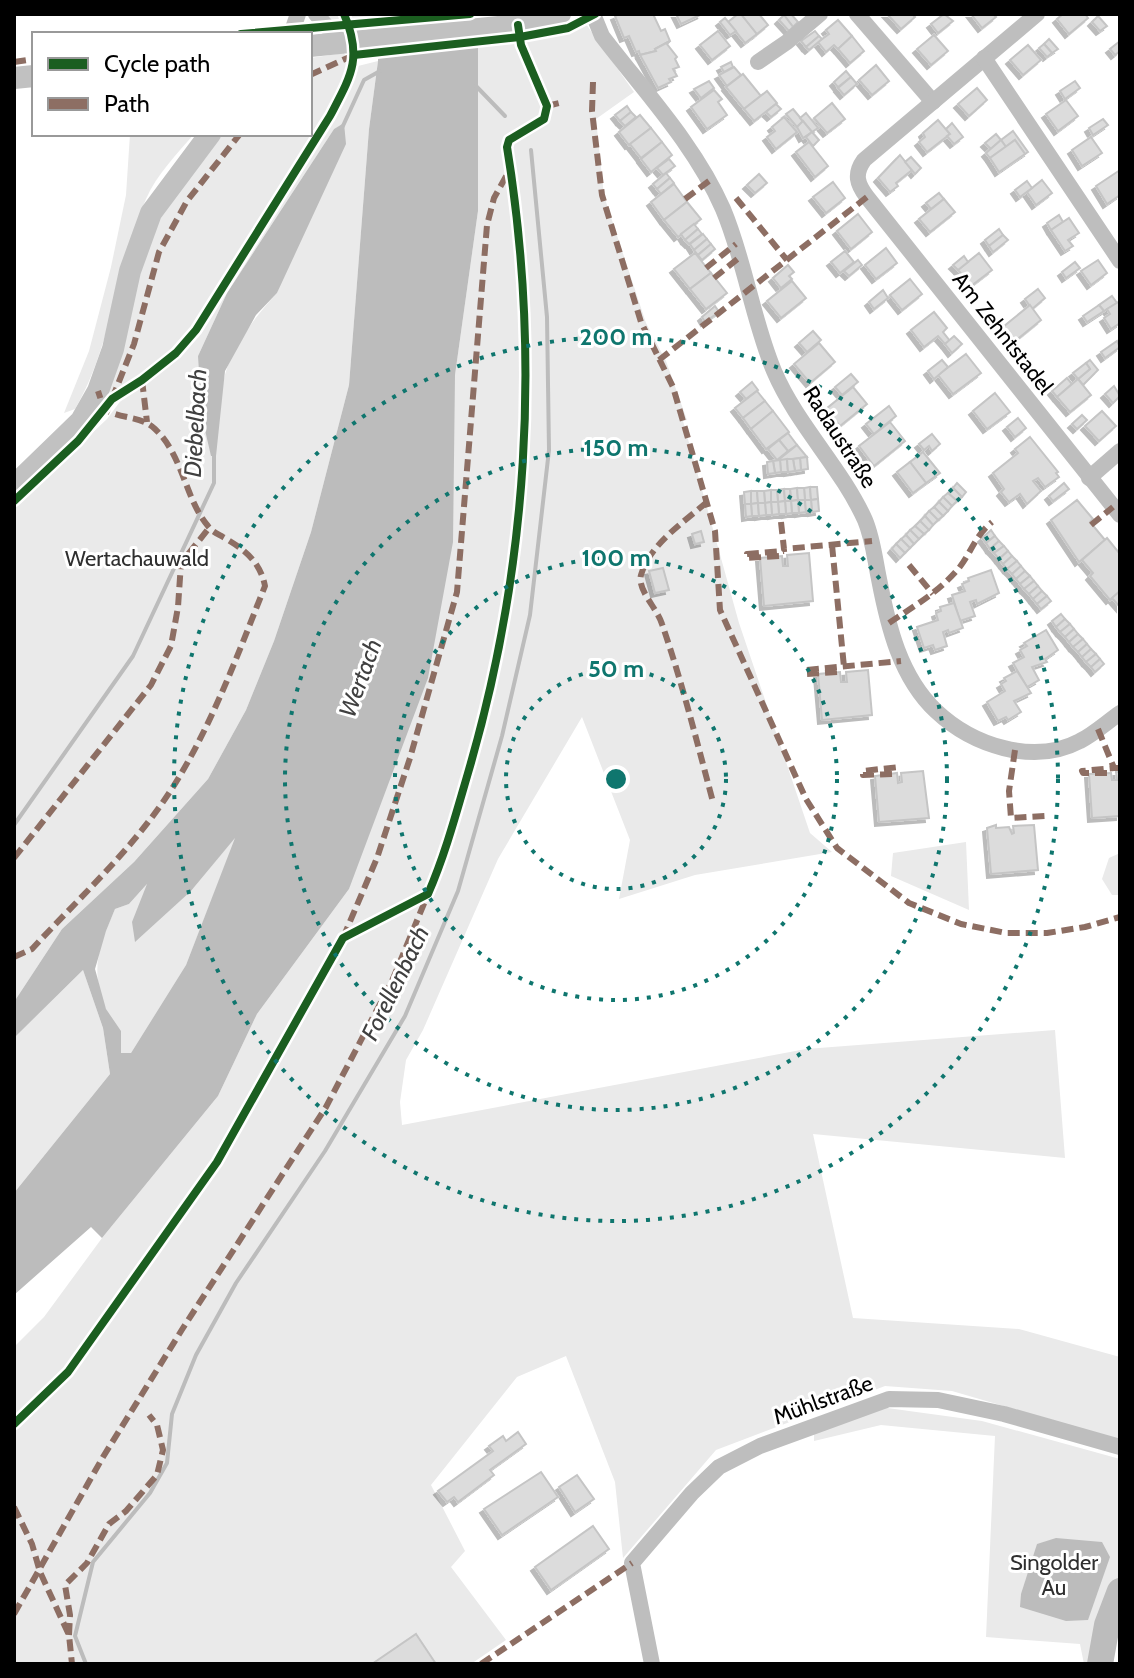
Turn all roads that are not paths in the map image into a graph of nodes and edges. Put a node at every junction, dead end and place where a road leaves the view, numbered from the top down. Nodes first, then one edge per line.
1 (316, 14) edge
2 (560, 14) edge
3 (593, 14) edge
4 (820, 14) edge
5 (857, 14) edge
6 (1037, 14) edge
7 (341, 43) junction
8 (312, 46) edge
9 (984, 58) junction
10 (758, 62) dead end
11 (933, 102) junction
12 (209, 136) edge
13 (1120, 261) edge
14 (1120, 451) edge
15 (1089, 478) junction
16 (14, 486) edge
17 (1120, 515) edge
18 (1120, 713) edge
19 (1120, 1447) edge
20 (652, 1664) edge

1 - 7 street
2 - 7 street
3 - 18 street, Radaustraße
4 - 10 street
5 - 11 street
6 - 9 street
7 - 8 street
9 - 11 street
9 - 13 street
11 - 15 street, Am Zehntstadel
12 - 16 street
14 - 15 street
15 - 17 street, Am Zehntstadel
19 - 20 street, Mühlstraße

